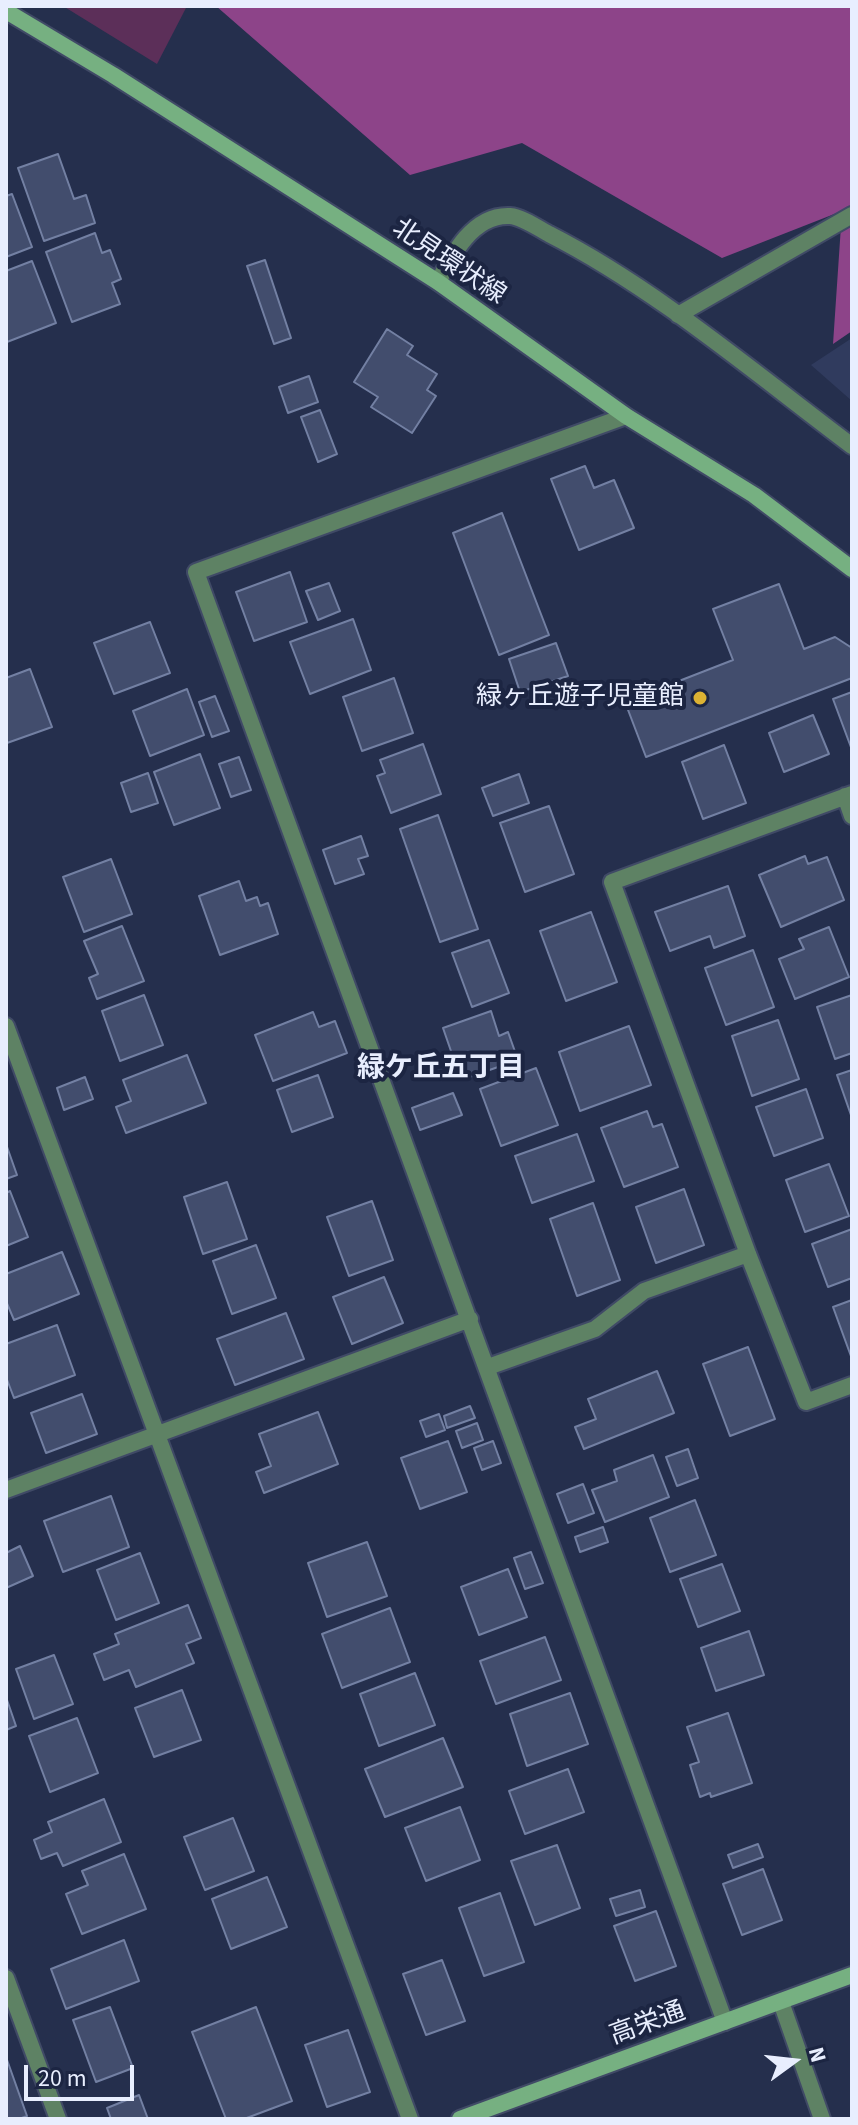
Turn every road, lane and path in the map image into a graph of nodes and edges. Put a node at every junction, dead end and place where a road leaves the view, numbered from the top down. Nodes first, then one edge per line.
1 (6, 11) edge
2 (852, 215) edge
3 (438, 282) junction
4 (678, 315) junction
5 (626, 416) junction
6 (852, 446) edge
7 (852, 569) edge
8 (848, 795) edge
9 (852, 816) edge
10 (6, 1026) edge
11 (748, 1254) junction
12 (470, 1319) junction
13 (488, 1367) junction
14 (852, 1385) edge
15 (155, 1434) junction
16 (6, 1490) edge
17 (852, 1975) edge
18 (6, 1978) edge
19 (781, 2002) junction
20 (725, 2022) junction
21 (58, 2119) edge
22 (410, 2119) edge
23 (460, 2119) edge
24 (822, 2119) edge

1 - 3 main road, 北見環状線
2 - 4 street
3 - 4 street
3 - 5 main road, 北見環状線
4 - 6 street
5 - 7 main road, 北見環状線
5 - 12 street
8 - 9 street
8 - 11 street
10 - 15 street
11 - 13 street
11 - 14 street
12 - 13 street
12 - 15 street
13 - 20 street
15 - 16 street
15 - 22 street
17 - 19 main road, 高栄通
18 - 21 street
19 - 20 main road, 高栄通
19 - 24 street
20 - 23 main road, 高栄通

